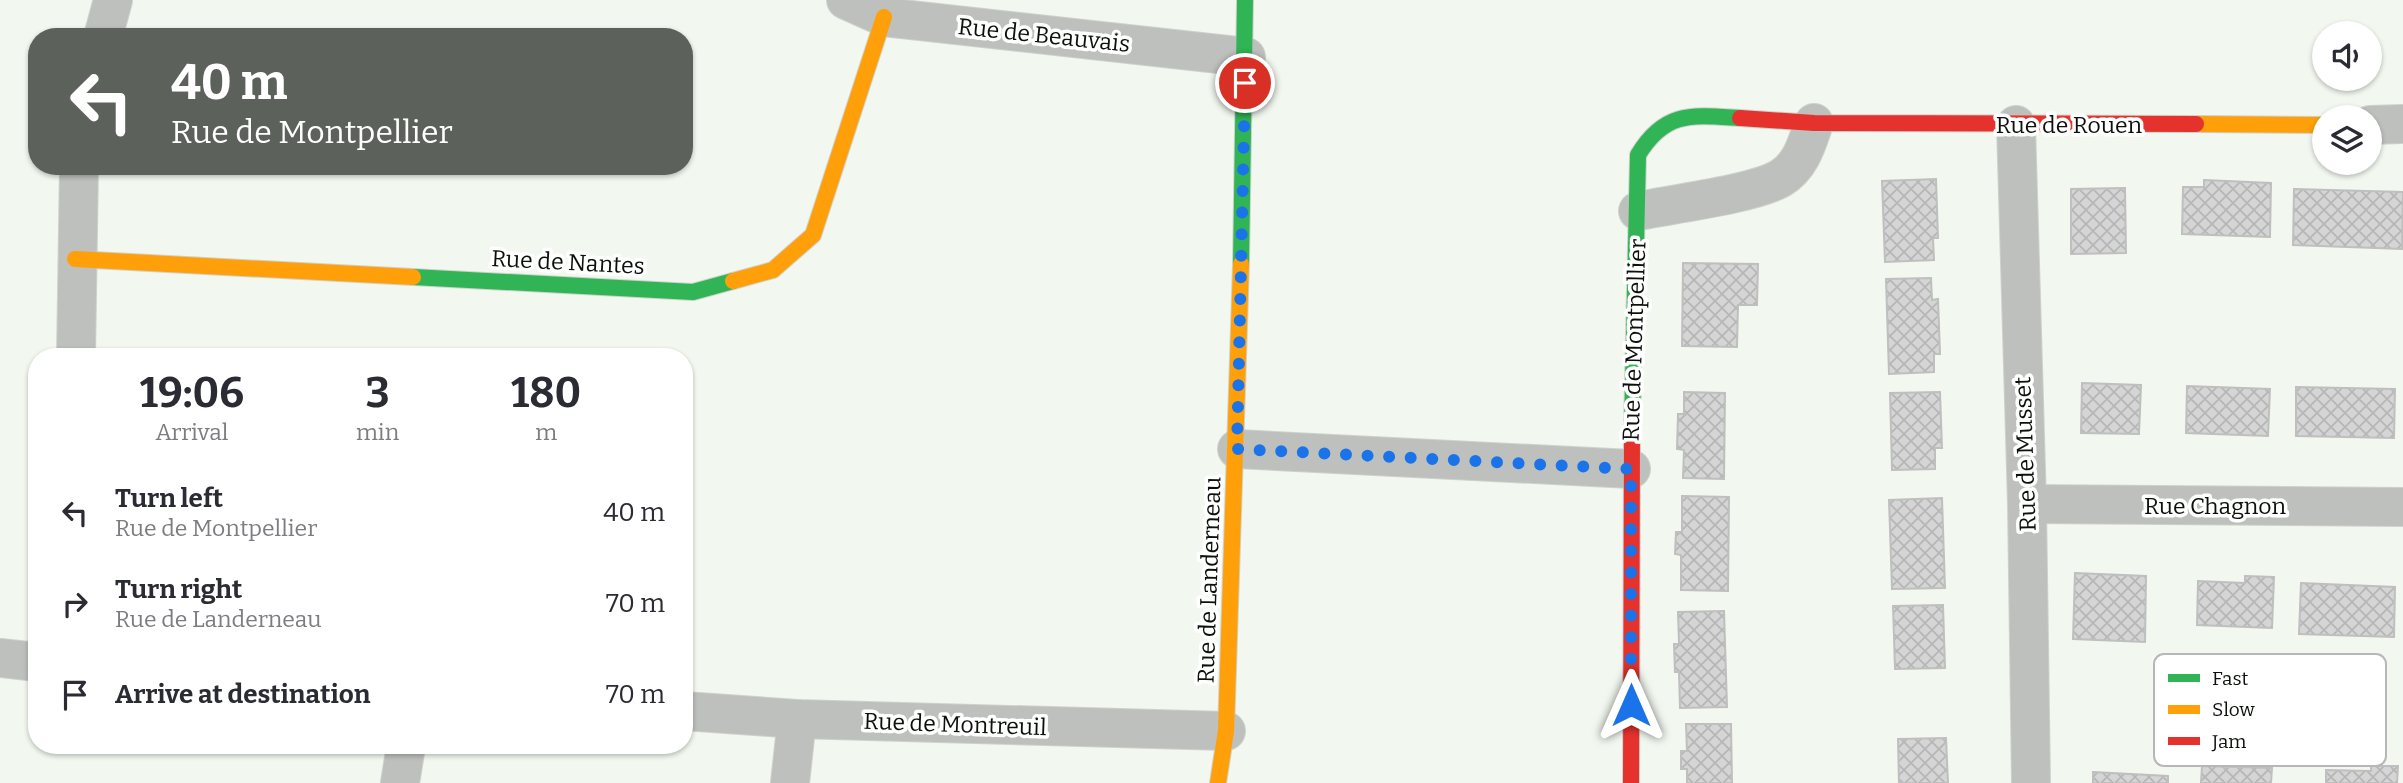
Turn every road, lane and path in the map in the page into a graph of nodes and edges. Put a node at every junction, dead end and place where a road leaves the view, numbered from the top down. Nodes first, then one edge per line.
1 (113, 0) edge
2 (846, 0) edge
3 (1245, 0) edge
4 (884, 17) junction
5 (105, 28) edge
6 (1246, 57) junction
7 (1814, 123) junction
8 (2382, 124) edge
9 (2403, 124) edge
10 (2016, 125) junction
11 (2312, 125) edge
12 (79, 175) edge
13 (1638, 211) junction
14 (75, 259) junction
15 (76, 348) edge
16 (1237, 449) junction
17 (1631, 469) junction
18 (2027, 505) junction
19 (2403, 507) edge
20 (0, 658) edge
21 (28, 661) edge
22 (693, 712) edge
23 (797, 719) junction
24 (1226, 731) junction
25 (405, 754) edge
26 (400, 783) edge
27 (790, 783) edge
28 (1218, 783) edge
29 (1631, 783) edge
30 (2031, 783) edge

1 - 5 street
2 - 4 street, Rue de Beauvais
3 - 6 street, Rue de Landerneau
4 - 6 street, Rue de Beauvais
4 - 14 street, Rue de Nantes
6 - 16 street, Rue de Landerneau
7 - 10 street, Rue de Rouen
7 - 13 street
7 - 13 street, Rue de Rouen
8 - 9 street
10 - 11 street, Rue de Rouen
10 - 18 street, Rue de Musset
12 - 14 street
13 - 17 street, Rue de Montpellier
14 - 15 street
16 - 17 street, Rue de Montpellier
16 - 24 street, Rue de Landerneau
17 - 29 street, Rue de Montpellier
18 - 19 street, Rue Chagnon
18 - 30 street, Rue de Musset
20 - 21 street
22 - 23 street, Rue de Montreuil
23 - 24 street, Rue de Montreuil
23 - 27 street
24 - 28 street, Rue de Landerneau
25 - 26 street

